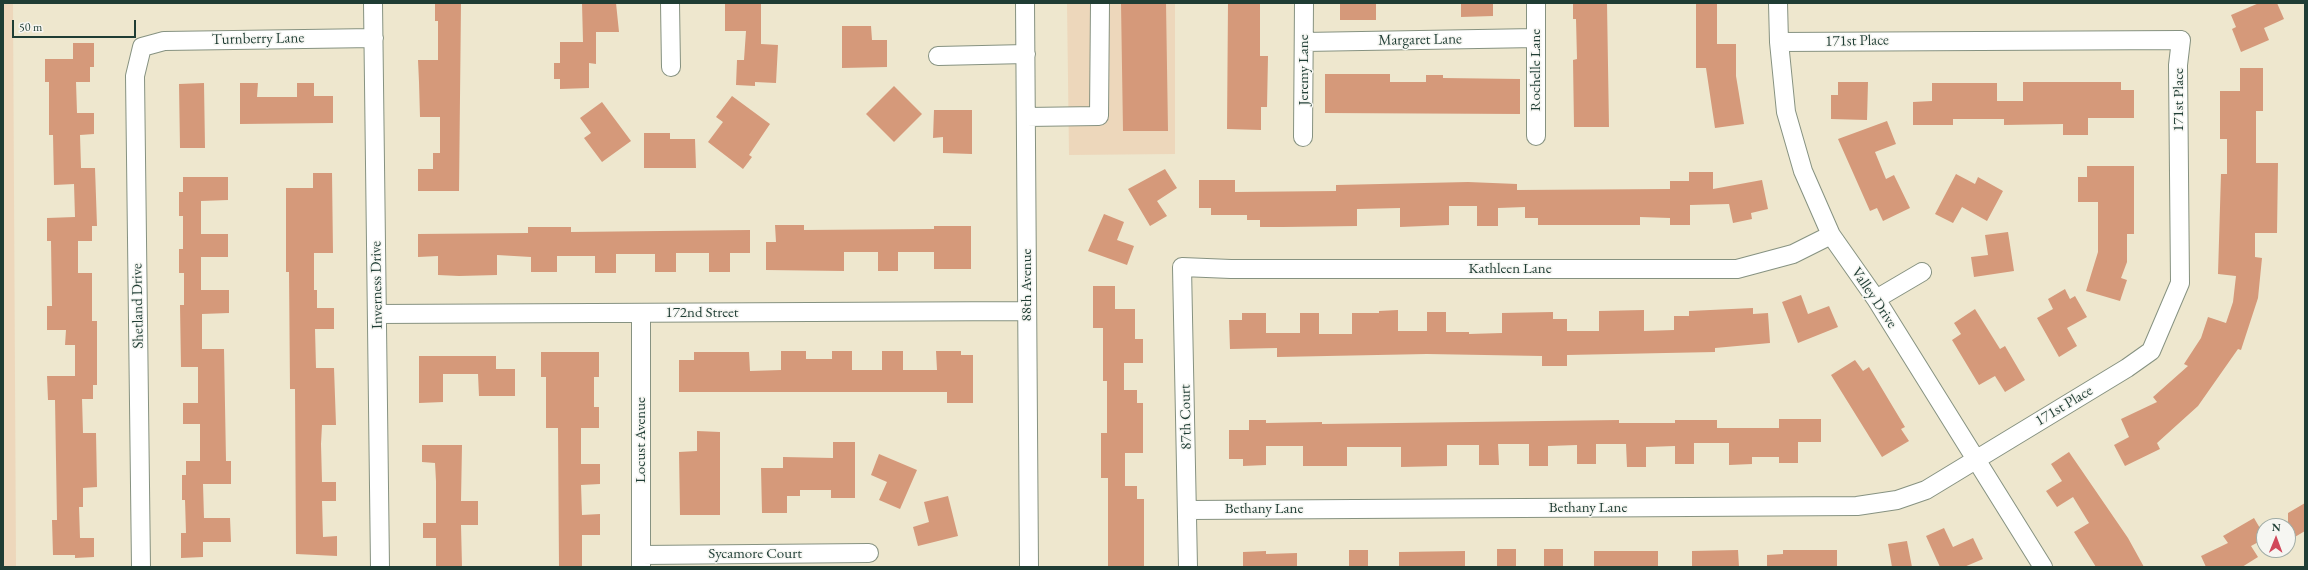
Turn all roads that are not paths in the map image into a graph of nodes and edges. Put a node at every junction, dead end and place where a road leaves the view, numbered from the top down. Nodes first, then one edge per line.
1 (374, 3) edge
2 (670, 3) edge
3 (1025, 3) edge
4 (1100, 3) edge
5 (1304, 3) edge
6 (1536, 3) edge
7 (1778, 3) edge
8 (374, 38) junction
9 (1536, 38) junction
10 (1304, 42) junction
11 (1779, 42) junction
12 (142, 47) joint
13 (1026, 54) junction
14 (938, 56) dead end
15 (670, 67) dead end
16 (1026, 117) junction
17 (1536, 136) dead end
18 (1303, 137) dead end
19 (1830, 235) junction
20 (1182, 267) joint
21 (1922, 272) dead end
22 (1876, 299) junction
23 (1027, 311) junction
24 (641, 313) junction
25 (377, 314) junction
26 (1976, 459) junction
27 (1188, 510) junction
28 (869, 553) dead end
29 (641, 561) edge
30 (141, 567) edge
31 (380, 567) edge
32 (1029, 567) edge
33 (1188, 567) edge
34 (2044, 567) edge

1 - 8 street, Inverness Drive
2 - 15 street
3 - 13 street, 88th Avenue
4 - 16 street
5 - 10 street, Jeremy Lane
6 - 9 street, Rochelle Lane
7 - 11 street, Valley Drive
8 - 12 street, Turnberry Lane
8 - 25 street, Inverness Drive
9 - 10 street, Margaret Lane
9 - 17 street, Rochelle Lane
10 - 18 street, Jeremy Lane
11 - 19 street, Valley Drive
11 - 26 street, 171st Place
12 - 30 street, Shetland Drive
13 - 14 street
13 - 16 street, 88th Avenue
16 - 23 street, 88th Avenue
19 - 20 street, Kathleen Lane
19 - 22 street, Valley Drive
20 - 27 street, 87th Court
21 - 22 street
22 - 26 street, Valley Drive
23 - 24 street, 172nd Street
23 - 32 street, 88th Avenue
24 - 25 street, 172nd Street
24 - 29 street, Locust Avenue
25 - 31 street, Inverness Drive
26 - 27 street, Bethany Lane
26 - 34 street, Valley Drive
27 - 33 street, 87th Court
28 - 29 street, Sycamore Court

